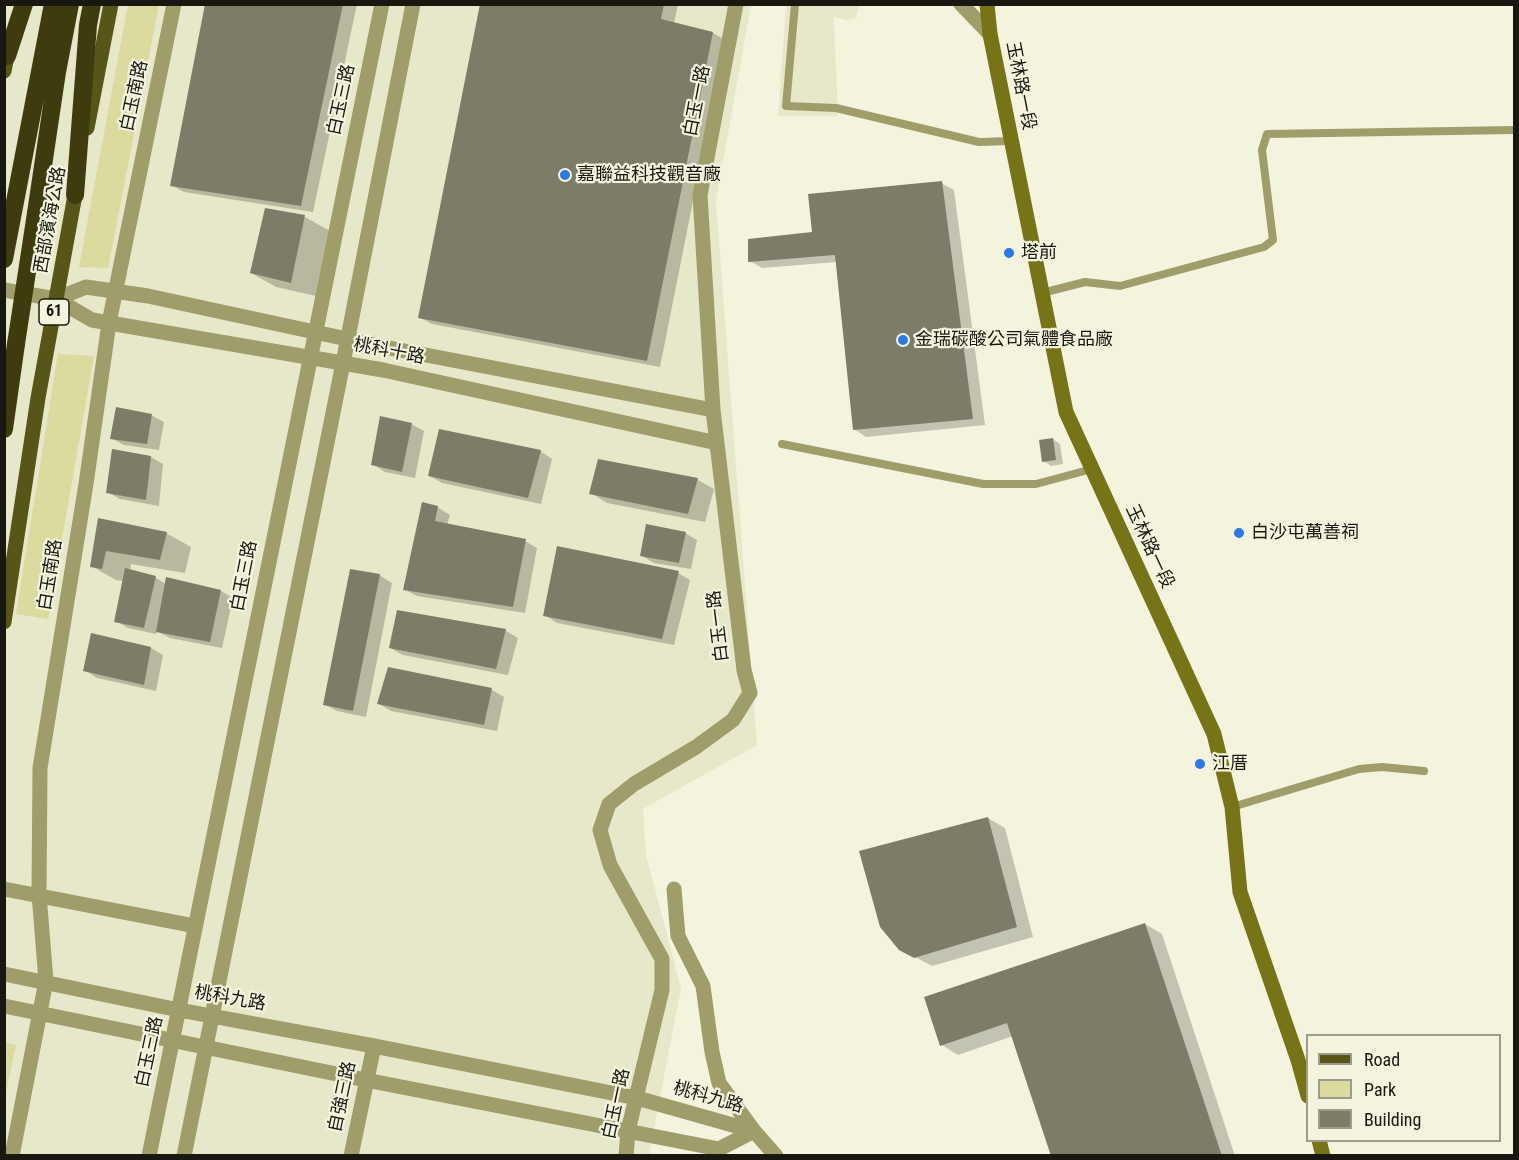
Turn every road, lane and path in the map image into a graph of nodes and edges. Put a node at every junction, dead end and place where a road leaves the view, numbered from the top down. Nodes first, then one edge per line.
1 (16, 4) edge
2 (24, 4) edge
3 (53, 4) edge
4 (70, 4) edge
5 (92, 4) edge
6 (111, 4) edge
7 (174, 4) edge
8 (382, 4) edge
9 (413, 4) edge
10 (736, 4) edge
11 (795, 4) edge
12 (961, 4) edge
13 (987, 4) edge
14 (990, 34) junction
15 (6, 63) edge
16 (1515, 130) edge
17 (1011, 141) junction
18 (75, 195) junction
19 (4, 259) edge
20 (4, 290) edge
21 (115, 291) junction
22 (1042, 293) junction
23 (56, 299) junction
24 (109, 323) junction
25 (315, 332) junction
26 (347, 339) junction
27 (309, 357) junction
28 (343, 363) junction
29 (713, 410) junction
30 (4, 429) edge
31 (717, 443) junction
32 (782, 444) dead end
33 (1092, 469) junction
34 (4, 622) edge
35 (1424, 771) dead end
36 (1232, 807) junction
37 (674, 888) dead end
38 (4, 889) edge
39 (39, 894) junction
40 (195, 926) junction
41 (4, 974) edge
42 (46, 981) junction
43 (4, 1006) edge
44 (179, 1010) junction
45 (40, 1014) junction
46 (211, 1015) junction
47 (171, 1040) junction
48 (206, 1046) junction
49 (374, 1046) junction
50 (366, 1080) junction
51 (1306, 1089) edge
52 (637, 1098) junction
53 (628, 1131) junction
54 (754, 1131) junction
55 (12, 1155) edge
56 (149, 1155) edge
57 (184, 1155) edge
58 (351, 1155) edge
59 (626, 1155) edge
60 (776, 1155) edge

1 - 15 main road
2 - 15 highway
3 - 19 highway
4 - 30 highway, 61, bridge
5 - 18 highway
6 - 18 main road, 西部濱海公路 / 61
7 - 21 street, 白玉南路
8 - 25 street, 白玉三路
9 - 26 street
10 - 29 street, 白玉一路
11 - 17 lane
12 - 14 street
13 - 14 street, 玉林路一段
14 - 17 street, 玉林路一段
16 - 22 lane
17 - 22 street, 玉林路一段
18 - 23 main road, 西部濱海公路 / 61
20 - 23 street, 桃科十路
21 - 23 street, 桃科十路
21 - 24 street, 白玉南路
21 - 25 street, 桃科十路
22 - 33 street, 玉林路一段
23 - 24 street, 桃科十路
23 - 34 main road, 西部濱海公路 / 61
24 - 27 street, 桃科十路
24 - 39 street, 白玉南路
25 - 26 street, 桃科十路
25 - 27 street, 白玉三路
26 - 28 street
26 - 29 street, 桃科十路
27 - 28 street, 桃科十路
27 - 40 street, 白玉三路
28 - 31 street, 桃科十路
28 - 46 street
29 - 31 street, 白玉一路
31 - 52 street, 白玉一路
32 - 33 lane
33 - 36 street, 玉林路一段
35 - 36 lane
36 - 51 street, 玉林路一段
37 - 54 street
38 - 39 street
39 - 40 street
39 - 42 street, 白玉南路
40 - 44 street, 白玉三路
41 - 42 street, 桃科九路
42 - 44 street, 桃科九路
42 - 45 street, 白玉南路
43 - 45 street, 桃科九路
44 - 46 street, 桃科九路
44 - 47 street, 白玉三路
45 - 47 street, 桃科九路
45 - 55 street, 白玉南路
46 - 48 street
46 - 49 street, 桃科九路
47 - 48 street, 桃科九路
47 - 56 street, 白玉三路
48 - 50 street, 桃科九路
48 - 57 street
49 - 50 street, 自強三路
49 - 52 street, 桃科九路
50 - 53 street, 桃科九路
50 - 58 street, 自強三路
52 - 53 street, 白玉一路
52 - 54 street, 桃科九路
53 - 54 street, 桃科九路
53 - 59 street, 白玉一路
54 - 60 street

